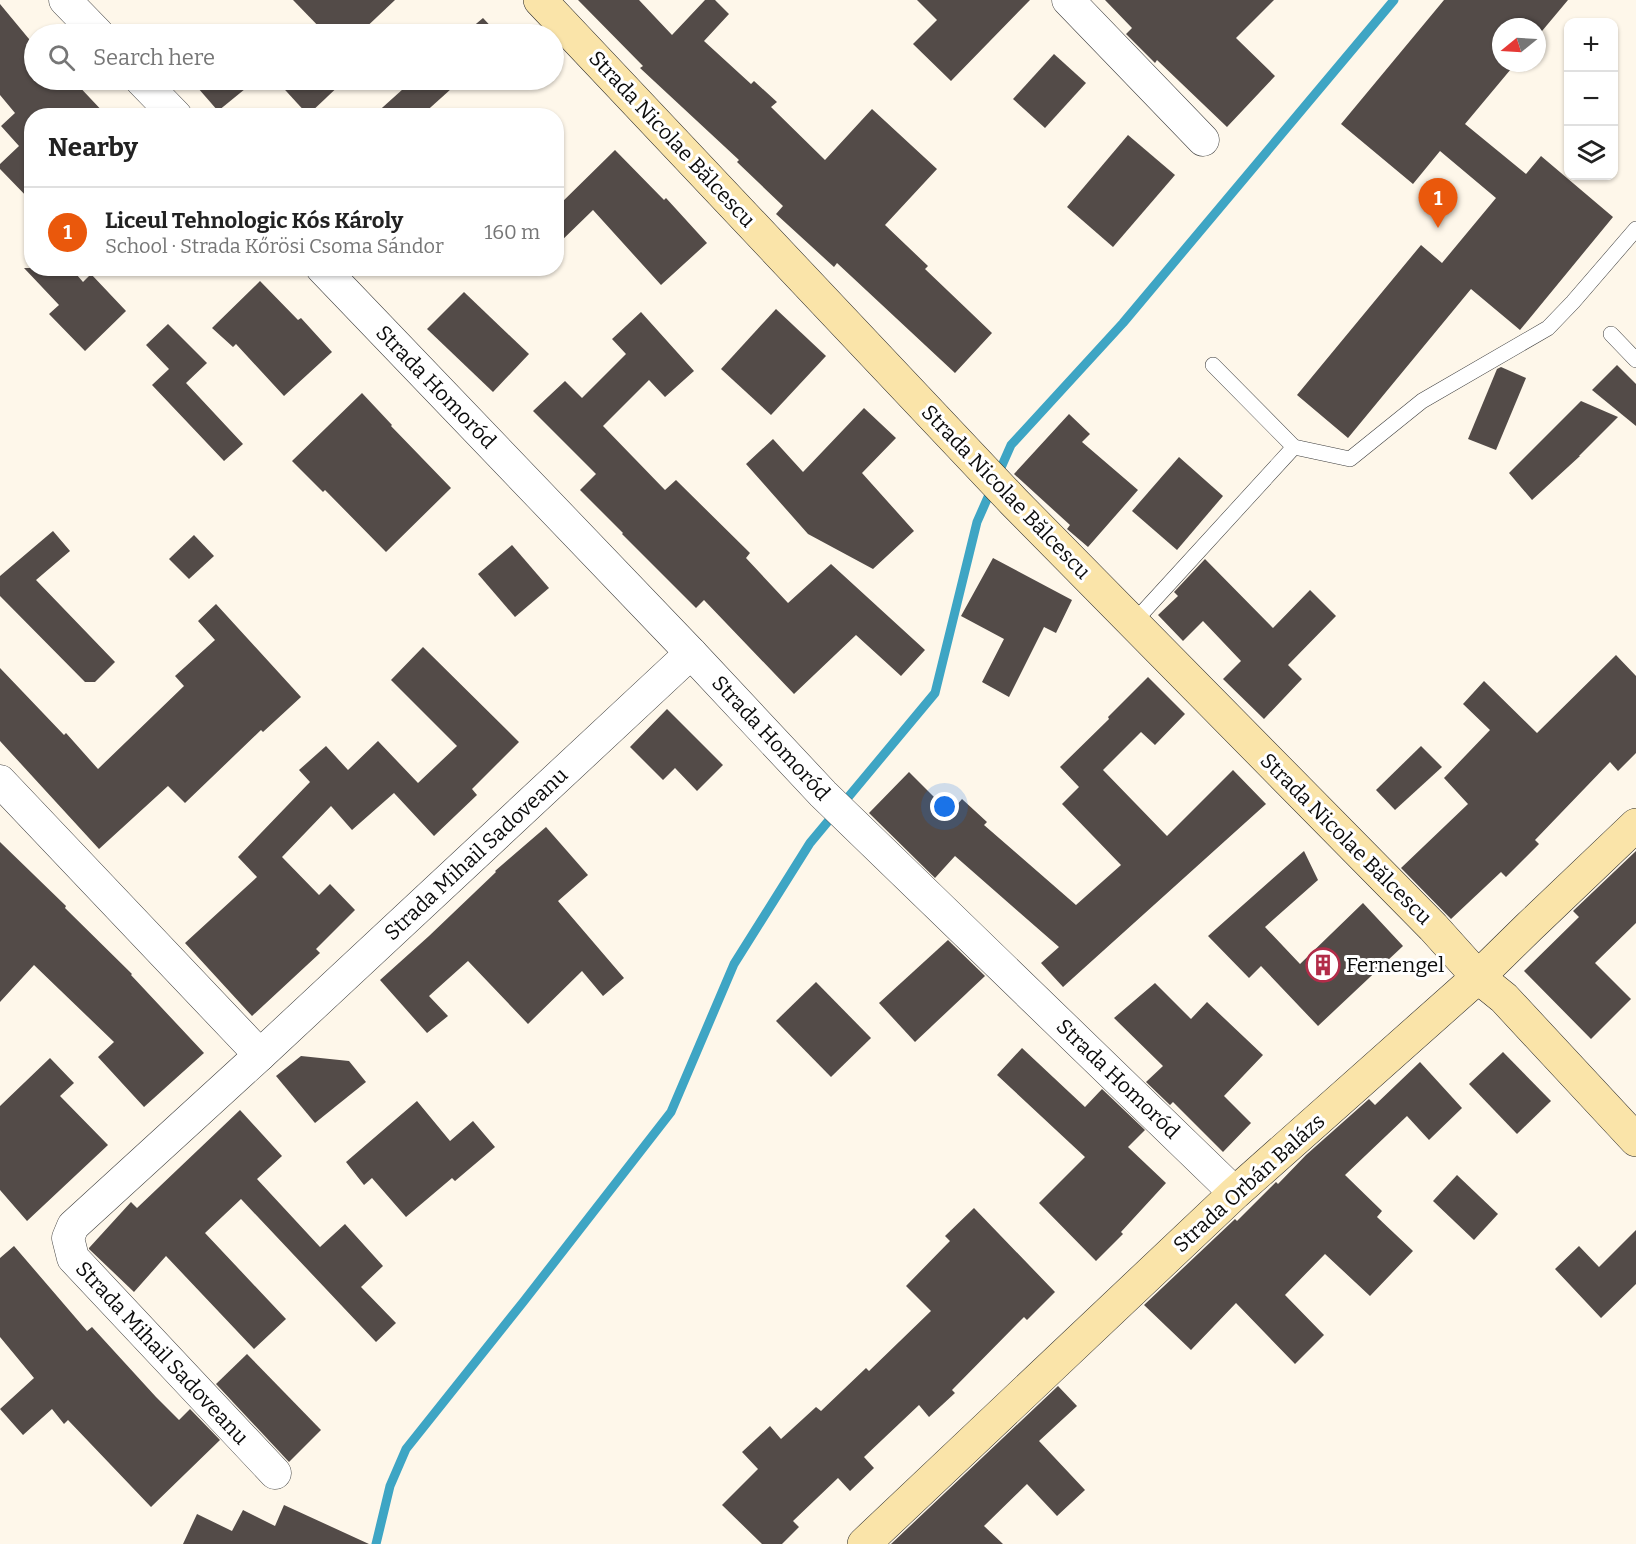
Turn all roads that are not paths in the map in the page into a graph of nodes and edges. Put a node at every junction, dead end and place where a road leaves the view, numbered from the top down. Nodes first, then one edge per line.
1 (65, 0) edge
2 (540, 0) edge
3 (1068, 0) edge
4 (88, 24) edge
5 (563, 24) edge
6 (564, 25) edge
7 (151, 90) edge
8 (168, 108) edge
9 (1203, 140) dead end
10 (1636, 229) edge
11 (330, 276) edge
12 (1611, 334) dead end
13 (1636, 360) edge
14 (1214, 365) dead end
15 (1294, 447) junction
16 (1133, 623) junction
17 (691, 653) junction
18 (0, 781) edge
19 (1636, 825) edge
20 (1478, 977) junction
21 (260, 1055) junction
22 (1636, 1140) edge
23 (1235, 1193) junction
24 (275, 1473) dead end
25 (864, 1544) edge

1 - 4 street
2 - 5 main road, Strada Nicolae Bălcescu
3 - 9 street
6 - 16 main road, Strada Nicolae Bălcescu
7 - 8 street
10 - 15 lane
11 - 17 street, Strada Homoród
12 - 13 lane
14 - 15 lane
15 - 16 lane
16 - 20 main road, Strada Nicolae Bălcescu
17 - 21 street, Strada Mihail Sadoveanu
17 - 23 street, Strada Homoród
18 - 21 street
19 - 20 main road, Strada Orbán Balázs
20 - 22 main road, Strada Nicolae Bălcescu
20 - 23 main road, Strada Orbán Balázs
21 - 24 street, Strada Mihail Sadoveanu
23 - 25 main road, Strada Orbán Balázs

